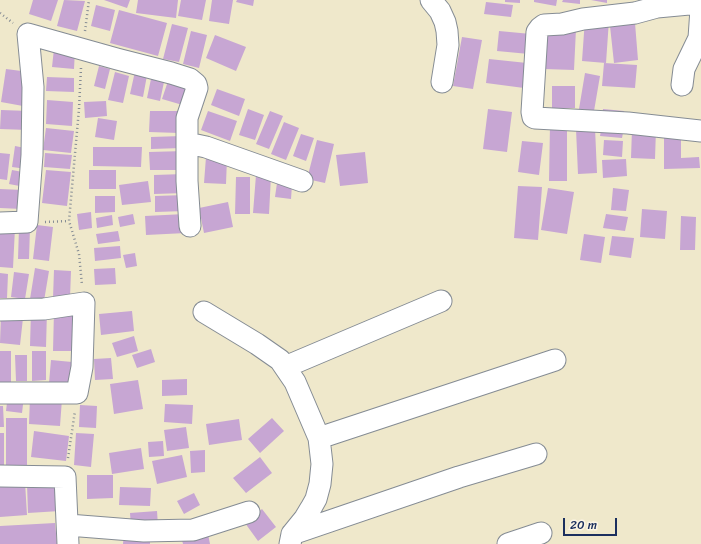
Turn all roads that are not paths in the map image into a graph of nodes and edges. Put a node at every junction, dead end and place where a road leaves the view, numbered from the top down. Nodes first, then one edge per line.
1 (431, 0) edge
2 (701, 1) edge
3 (701, 9) edge
4 (442, 82) dead end
5 (682, 85) dead end
6 (701, 131) edge
7 (187, 144) junction
8 (302, 181) dead end
9 (0, 223) edge
10 (190, 226) dead end
11 (441, 300) dead end
12 (0, 310) edge
13 (204, 312) dead end
14 (555, 360) dead end
15 (285, 367) junction
16 (0, 393) edge
17 (319, 438) junction
18 (536, 454) dead end
19 (0, 476) edge
20 (249, 512) dead end
21 (541, 533) dead end
22 (68, 534) edge
23 (291, 539) edge
24 (508, 544) edge

1 - 4 street
2 - 6 street
3 - 5 street
7 - 8 street
7 - 9 street
7 - 10 street
11 - 15 street
12 - 16 street
13 - 15 street
14 - 17 street
15 - 17 street
17 - 23 street
18 - 23 street
19 - 22 street
20 - 22 street
21 - 24 street

